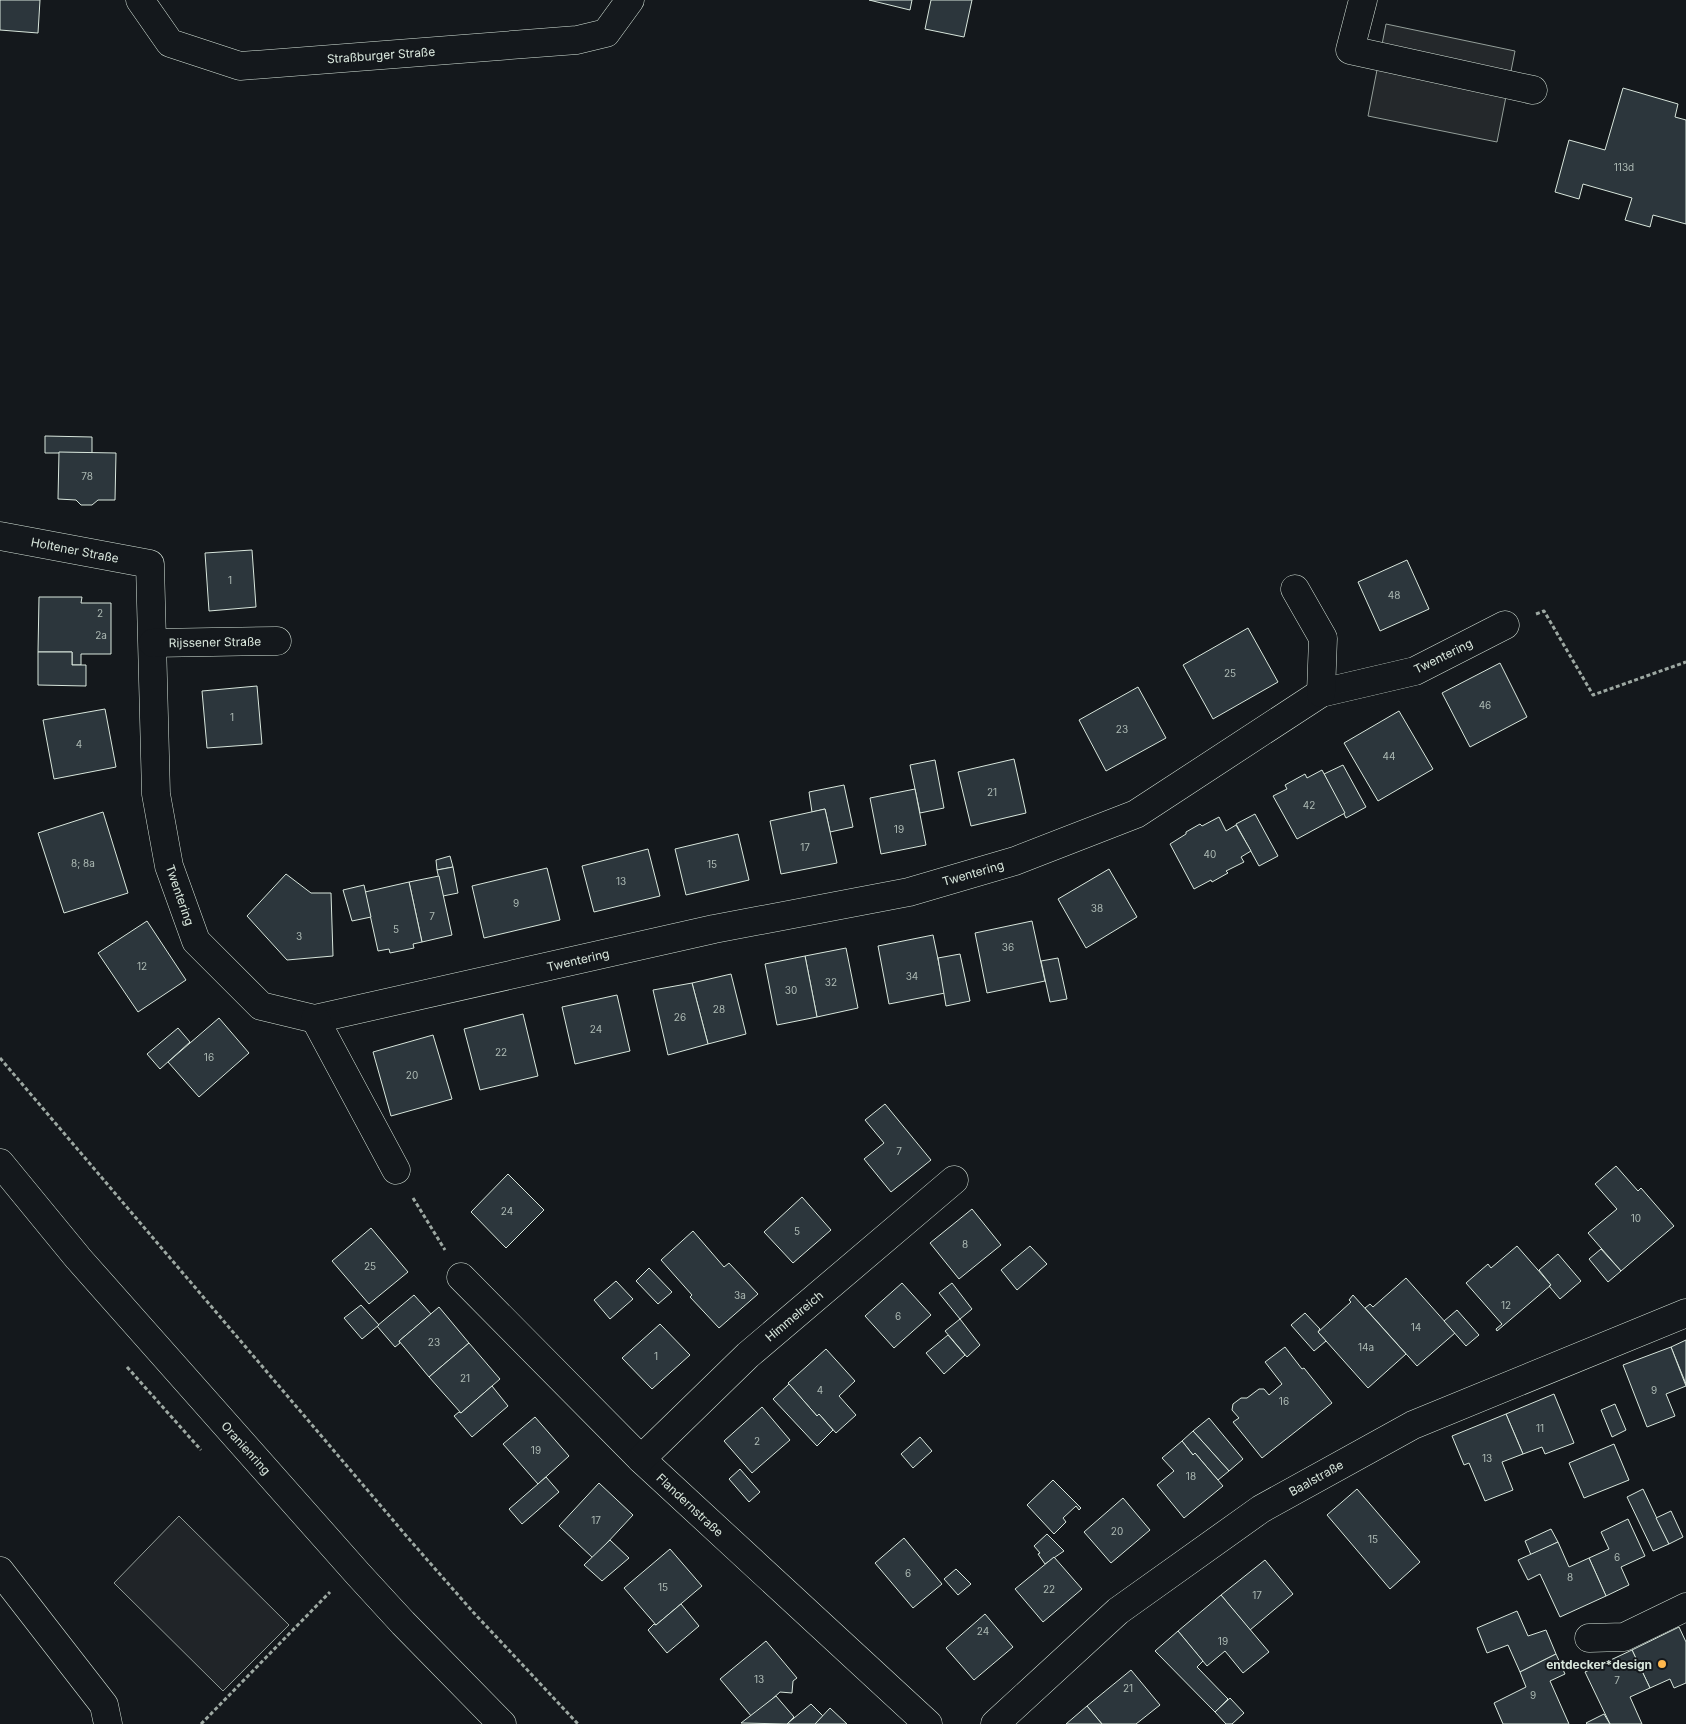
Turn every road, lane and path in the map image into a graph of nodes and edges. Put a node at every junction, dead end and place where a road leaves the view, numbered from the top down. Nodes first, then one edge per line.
1 (140, 0) edge
2 (630, 0) edge
3 (1363, 0) edge
4 (1533, 90) dead end
5 (0, 536) edge
6 (150, 564) joint
7 (1295, 589) dead end
8 (1505, 625) joint
9 (277, 641) dead end
10 (153, 643) junction
11 (1686, 662) edge
12 (1321, 693) junction
13 (315, 1019) junction
14 (0, 1058) edge
15 (0, 1163) edge
16 (396, 1170) joint
17 (954, 1180) dead end
18 (461, 1277) joint
19 (1686, 1313) edge
20 (641, 1459) junction
21 (0, 1571) edge
22 (330, 1592) dead end
23 (1686, 1607) edge
24 (1589, 1638) dead end
25 (108, 1724) edge
26 (201, 1724) edge
27 (502, 1724) edge
28 (578, 1724) edge
29 (928, 1724) edge
30 (995, 1724) edge

1 - 2 street, Straßburger Straße
3 - 4 street
5 - 6 street, Holtener Straße
6 - 10 street, Twentering
7 - 12 street
8 - 11 path
8 - 12 street, Twentering
9 - 10 street, Rijssener Straße
10 - 13 street, Twentering
12 - 13 street, Twentering
13 - 16 street
14 - 28 path
15 - 27 street, Oranienring
16 - 18 path
17 - 20 street, Himmelreich
18 - 20 street, Flandernstraße
19 - 30 street, Baalstraße
20 - 29 street, Flandernstraße
21 - 25 street
22 - 26 path
23 - 24 street

